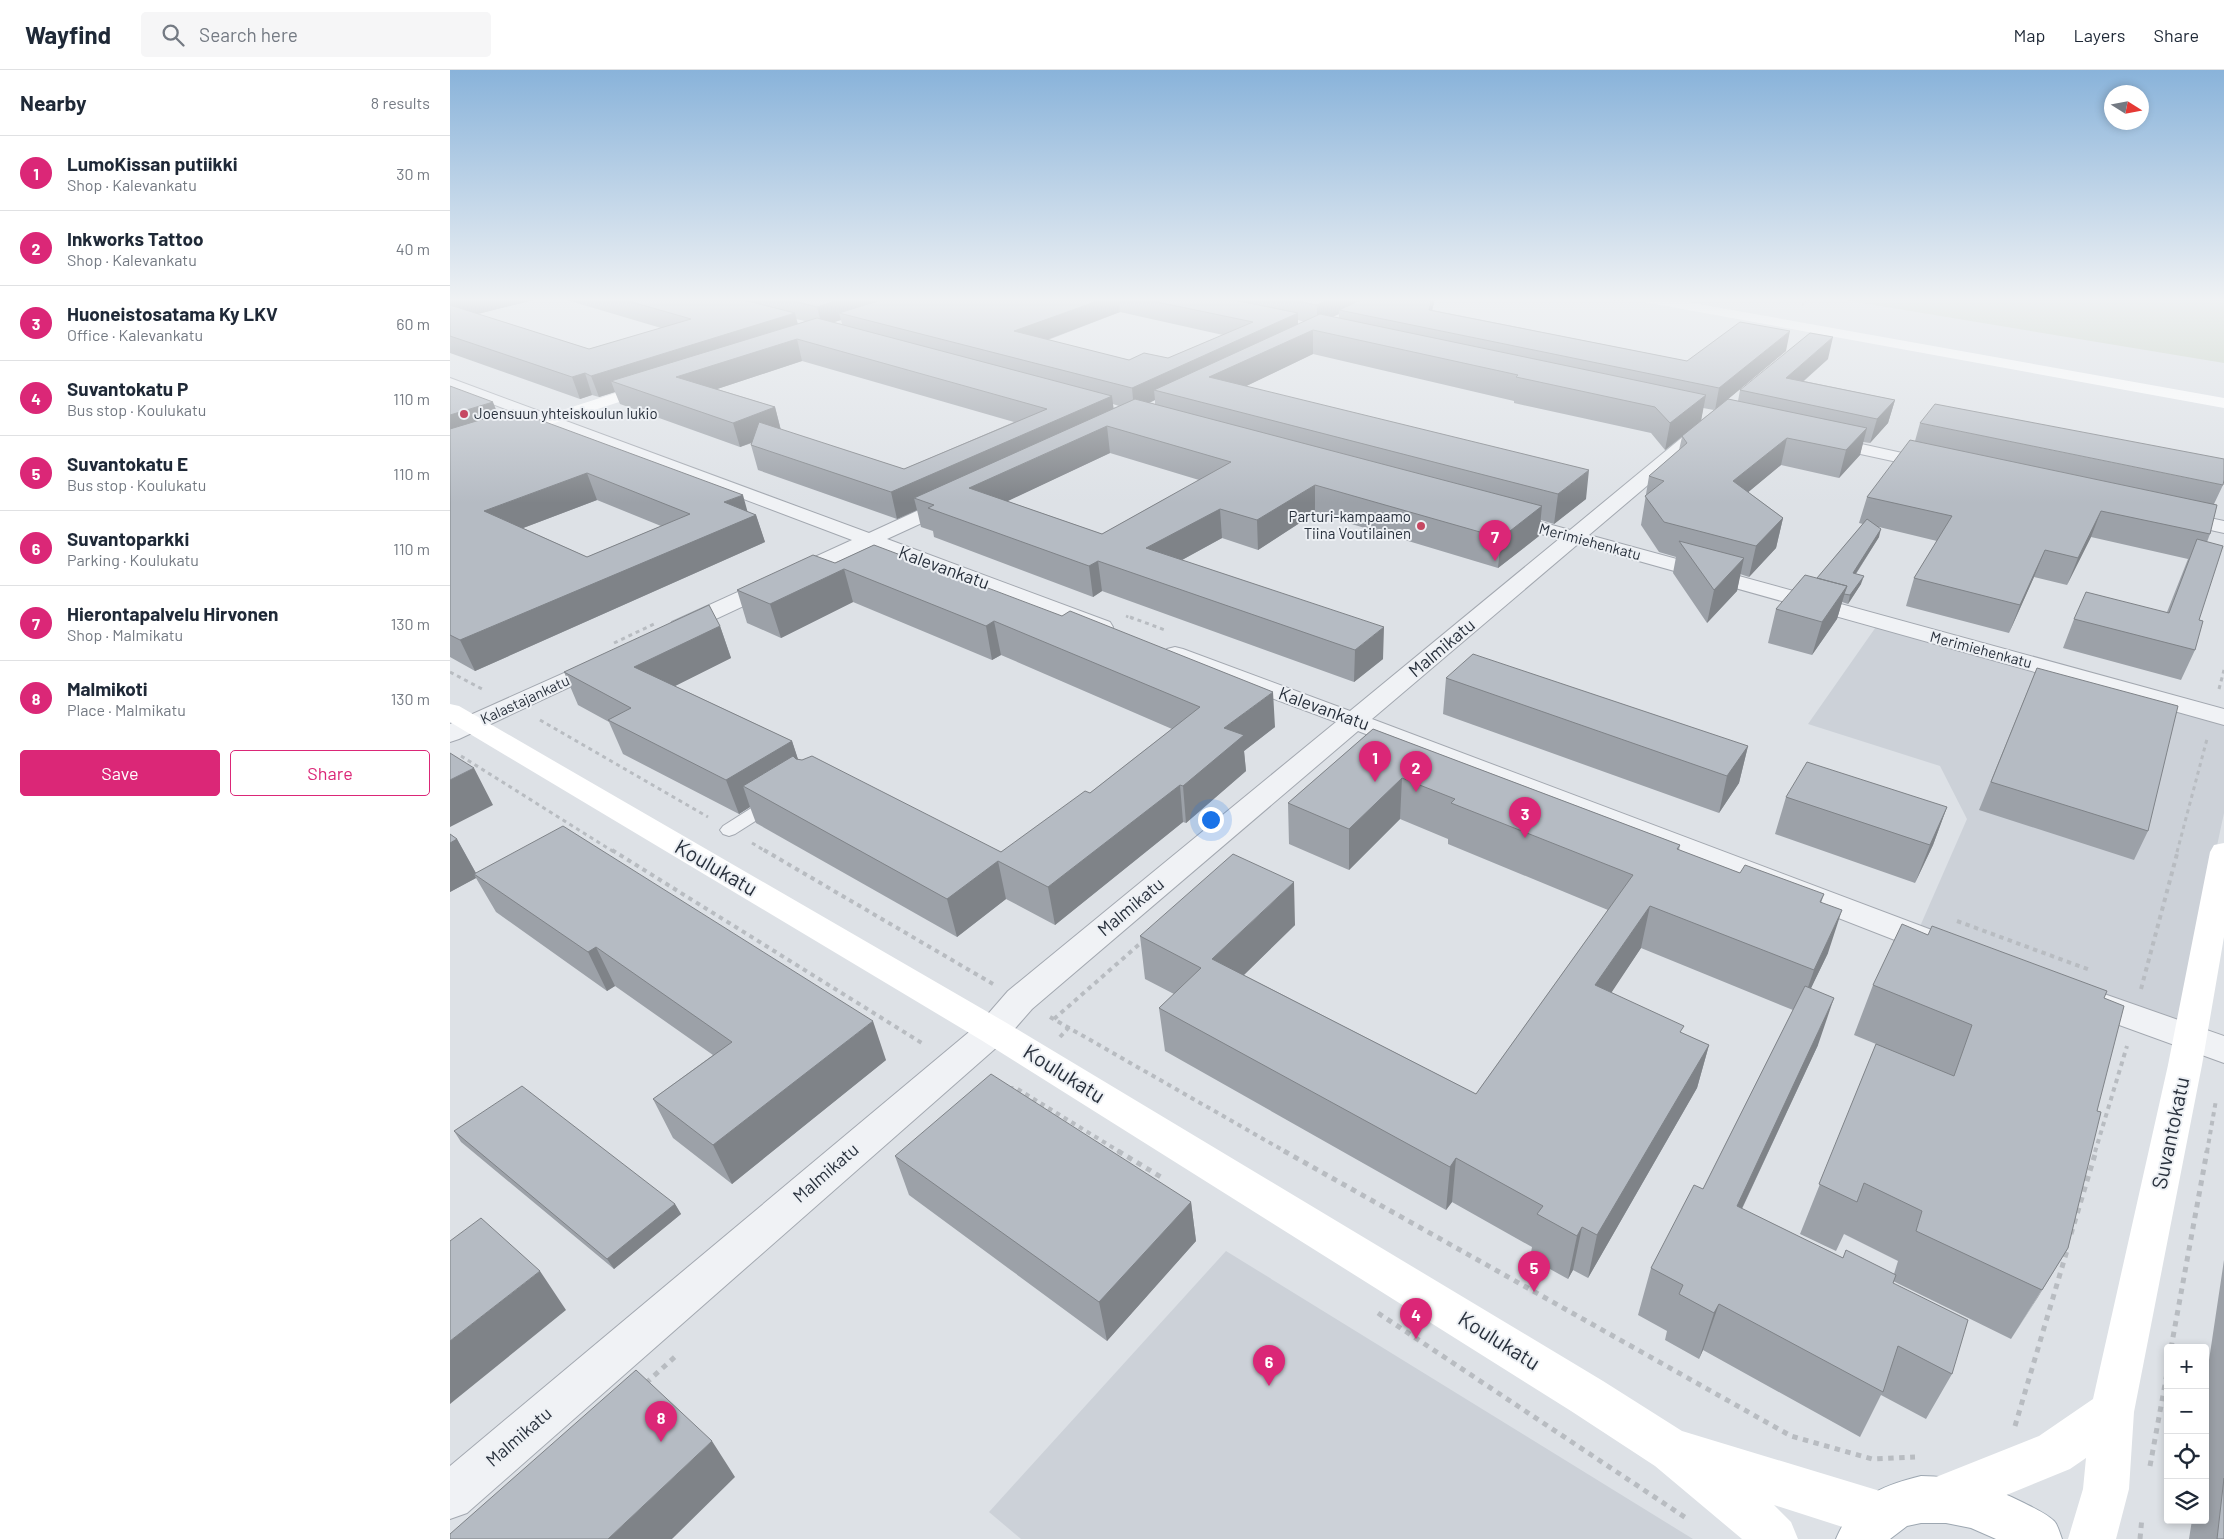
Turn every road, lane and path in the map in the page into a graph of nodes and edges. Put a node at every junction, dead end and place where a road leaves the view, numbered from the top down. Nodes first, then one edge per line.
1 (2027, 367) edge
2 (450, 383) edge
3 (663, 383) edge
4 (2224, 402) edge
5 (1715, 415) edge
6 (549, 420) junction
7 (1807, 437) edge
8 (450, 452) edge
9 (1951, 468) edge
10 (970, 494) edge
11 (2162, 514) edge
12 (1492, 515) edge
13 (2224, 527) edge
14 (1574, 537) junction
15 (868, 540) junction
16 (1119, 633) edge
17 (666, 634) edge
18 (1156, 647) edge
19 (621, 655) edge
20 (2224, 670) edge
21 (450, 672) edge
22 (2219, 692) dead end
23 (513, 705) junction
24 (2224, 717) edge
25 (1355, 720) junction
26 (456, 730) edge
27 (2209, 731) dead end
28 (786, 801) edge
29 (734, 833) junction
30 (2224, 852) edge
31 (1958, 952) edge
32 (2070, 994) edge
33 (1020, 1000) junction
34 (2134, 1018) junction
35 (993, 1031) junction
36 (2207, 1045) edge
37 (950, 1067) junction
38 (1006, 1088) edge
39 (2216, 1098) dead end
40 (1167, 1180) dead end
41 (1375, 1311) dead end
42 (2172, 1344) edge
43 (679, 1353) dead end
44 (642, 1386) edge
45 (2164, 1389) edge
46 (2112, 1412) junction
47 (2015, 1427) junction
48 (2007, 1432) dead end
49 (1671, 1450) junction
50 (2054, 1453) junction
51 (1919, 1457) dead end
52 (2149, 1472) dead end
53 (2106, 1489) junction
54 (450, 1496) edge
55 (1940, 1499) junction
56 (1694, 1524) dead end
57 (1870, 1527) edge
58 (1774, 1539) edge
59 (2038, 1539) edge
60 (2092, 1539) edge
61 (2140, 1539) edge

1 - 4 street
2 - 6 street, Kalevankatu
3 - 6 street
5 - 14 street, Malmikatu
6 - 8 street
6 - 15 street, Kalevankatu
7 - 9 street
10 - 15 street
11 - 13 street
12 - 14 street, Merimiehenkatu
14 - 24 street, Merimiehenkatu
14 - 25 street, Malmikatu
15 - 16 street, Kalevankatu
15 - 17 street
18 - 25 street, Kalevankatu
19 - 23 street, Kalastajankatu
20 - 22 path
21 - 23 path
23 - 26 street, Kalastajankatu
23 - 29 path
25 - 31 street, Kalevankatu
25 - 33 street, Malmikatu
26 - 35 street, Koulukatu
26 - 37 path
27 - 34 path
28 - 29 lane
29 - 33 path
30 - 36 street, Suvantokatu
32 - 34 street
33 - 35 street, Malmikatu
33 - 51 path
34 - 36 street
34 - 47 path
35 - 37 street, Malmikatu
35 - 49 street, Koulukatu
36 - 46 street, Suvantokatu
37 - 54 street, Malmikatu
38 - 40 path
39 - 42 path
41 - 56 path
43 - 44 path
45 - 52 path
46 - 50 street
46 - 53 street, Suvantokatu
47 - 48 path
47 - 50 path
49 - 57 street, Koulukatu
49 - 58 street, Koulukatu
50 - 55 street
53 - 60 street, Suvantokatu
53 - 61 path
55 - 57 street
55 - 59 street

